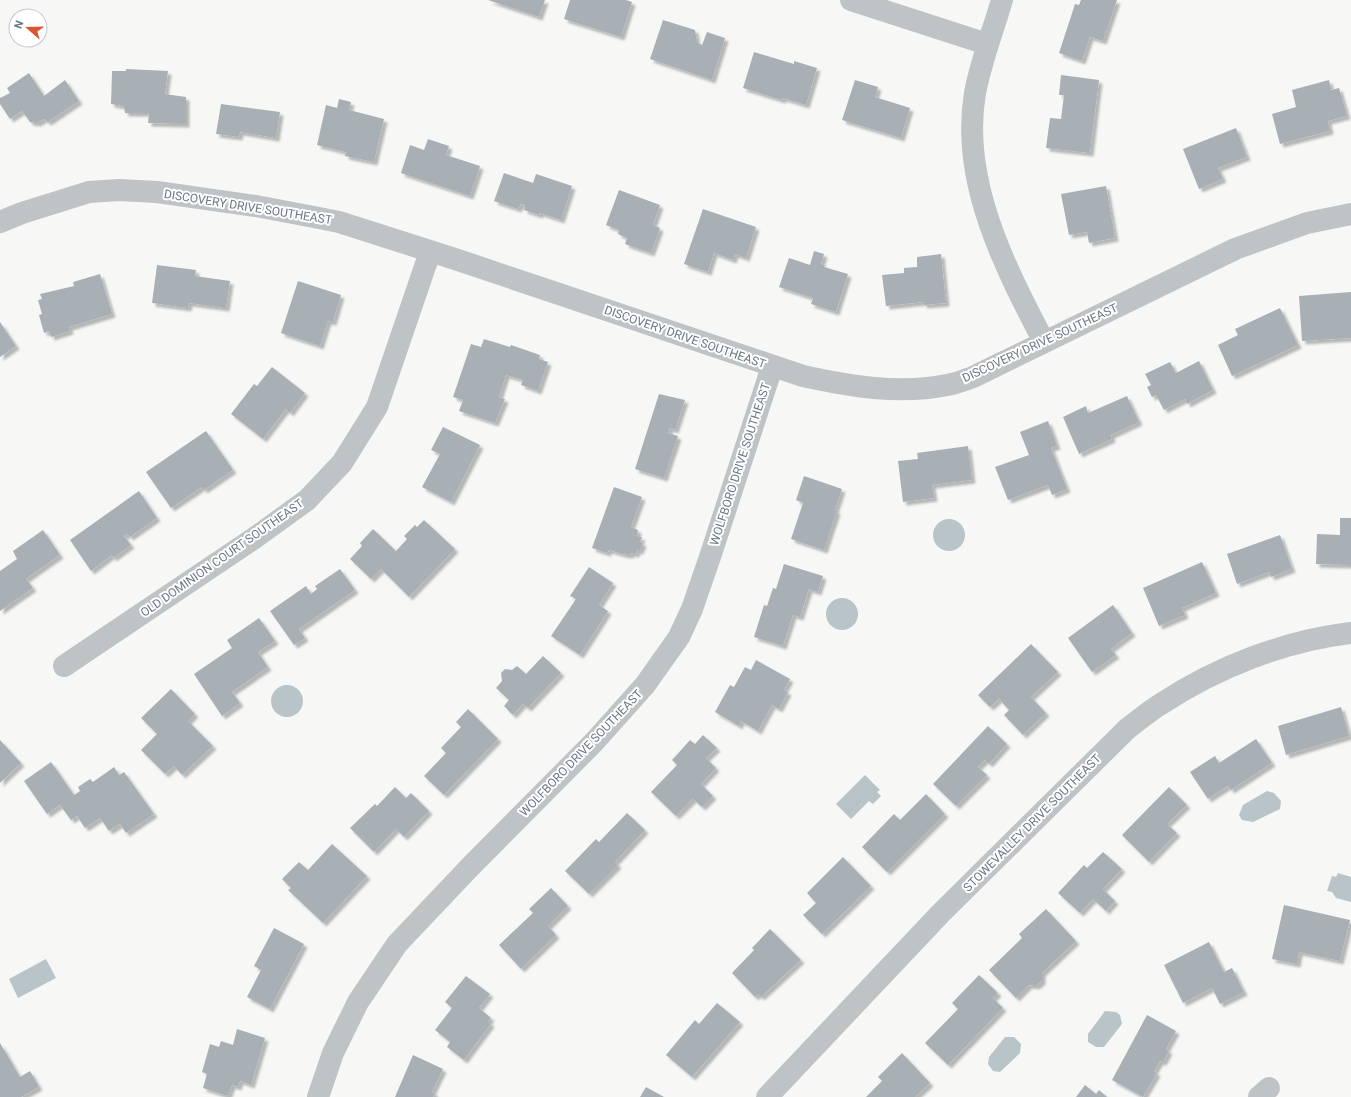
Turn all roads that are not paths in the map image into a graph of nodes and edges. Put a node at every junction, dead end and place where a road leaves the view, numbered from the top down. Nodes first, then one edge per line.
1 (851, 0) edge
2 (1002, 0) edge
3 (987, 44) junction
4 (1351, 214) edge
5 (0, 222) edge
6 (430, 252) junction
7 (1044, 342) junction
8 (772, 367) junction
9 (1351, 633) edge
10 (64, 666) dead end
11 (318, 1097) edge
12 (767, 1097) edge

1 - 3 street
2 - 3 street
3 - 7 street
4 - 7 street, DISCOVERY DRIVE SOUTHEAST
5 - 6 street, DISCOVERY DRIVE SOUTHEAST
6 - 8 street, DISCOVERY DRIVE SOUTHEAST
6 - 10 street, OLD DOMINION COURT SOUTHEAST
7 - 8 street, DISCOVERY DRIVE SOUTHEAST
8 - 11 street, WOLFBORO DRIVE SOUTHEAST
9 - 12 street, STOWEVALLEY DRIVE SOUTHEAST

